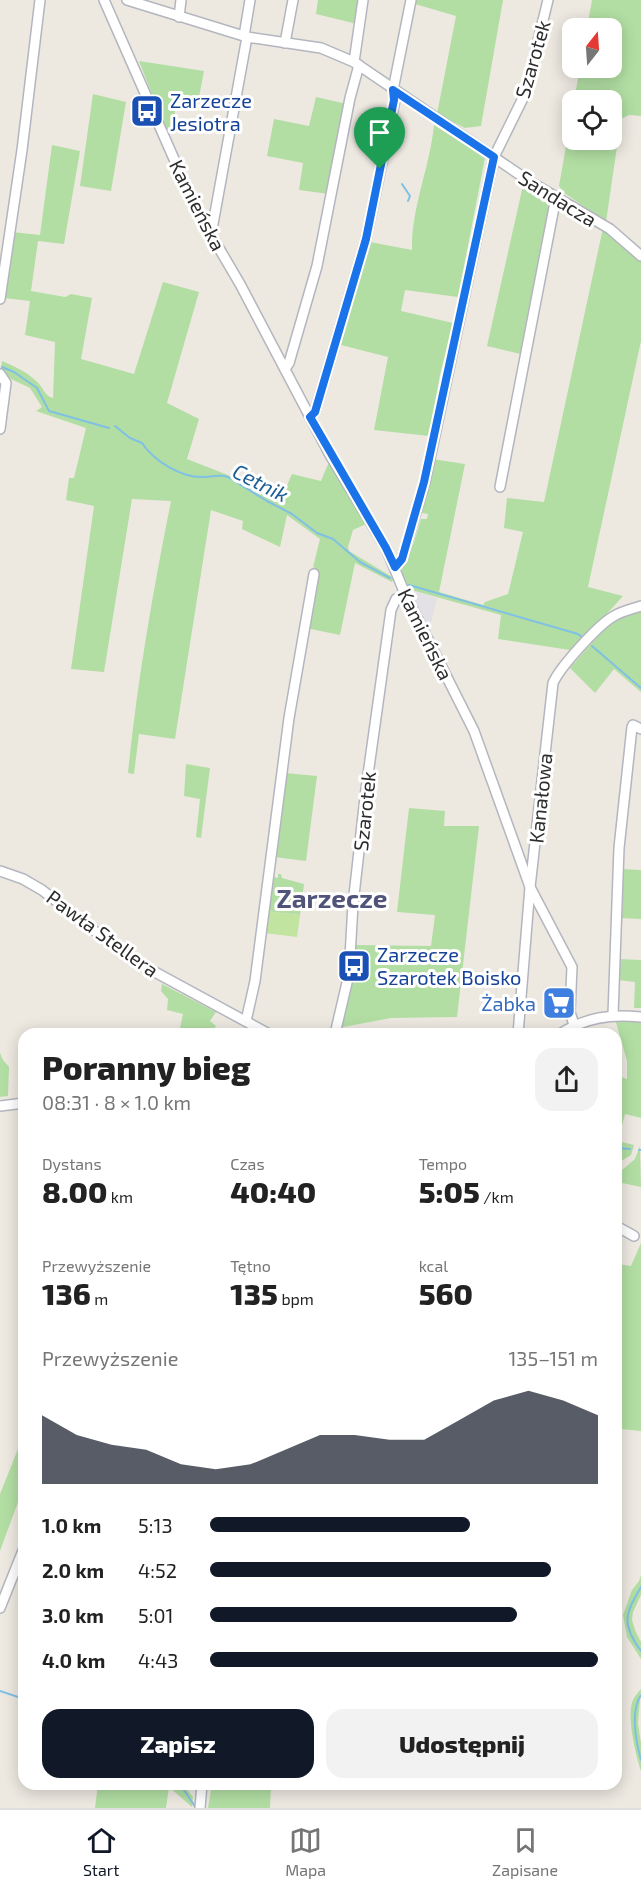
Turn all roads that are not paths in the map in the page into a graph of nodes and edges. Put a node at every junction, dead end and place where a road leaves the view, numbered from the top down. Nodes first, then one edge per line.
1 (40, 0) edge
2 (104, 0) edge
3 (127, 0) edge
4 (181, 0) edge
5 (250, 0) edge
6 (293, 0) edge
7 (363, 0) edge
8 (411, 0) edge
9 (548, 0) edge
10 (179, 17) junction
11 (246, 37) junction
12 (285, 43) junction
13 (357, 63) junction
14 (393, 90) junction
15 (494, 157) junction
16 (556, 197) junction
17 (208, 229) junction
18 (641, 256) edge
19 (0, 299) edge
20 (285, 369) junction
21 (0, 374) edge
22 (310, 417) junction
23 (0, 429) edge
24 (500, 487) dead end
25 (395, 567) junction
26 (314, 574) dead end
27 (405, 594) junction
28 (641, 606) edge
29 (641, 729) edge
30 (0, 871) edge
31 (530, 886) junction
32 (613, 1015) junction
33 (641, 1017) edge
34 (246, 1021) junction
35 (574, 1025) junction
36 (258, 1028) edge
37 (336, 1028) edge
38 (518, 1028) edge
39 (569, 1028) edge
40 (18, 1103) edge
41 (0, 1106) edge
42 (622, 1229) edge
43 (634, 1236) dead end
44 (18, 1563) edge
45 (0, 1608) edge
46 (202, 1790) edge
47 (200, 1808) edge

1 - 19 street
2 - 17 street, Kamieńska
3 - 10 street, Sandacza
4 - 10 street
5 - 11 street
6 - 12 street
7 - 13 street
8 - 14 street
9 - 15 street, Szarotek
10 - 11 street, Sandacza
11 - 12 street, Sandacza
11 - 17 street
12 - 13 street, Sandacza
13 - 14 street, Sandacza
13 - 20 street
14 - 15 street, Sandacza
14 - 22 street
15 - 16 street, Sandacza
15 - 25 street, Szarotek
16 - 18 street, Sandacza
16 - 24 street
17 - 20 street, Kamieńska
20 - 22 street, Kamieńska
21 - 23 street
22 - 25 street, Kamieńska
25 - 27 street, Kamieńska
26 - 34 street
27 - 31 street, Kamieńska
27 - 37 street, Szarotek
28 - 31 street, Kanałowa
29 - 32 street
30 - 34 street, Pawła Stellera
31 - 35 street, Kamieńska
31 - 38 street, Kanałowa
32 - 33 street
32 - 35 street
34 - 36 street, Pawła Stellera
35 - 39 street
40 - 41 street
42 - 43 street
44 - 45 street
46 - 47 street

